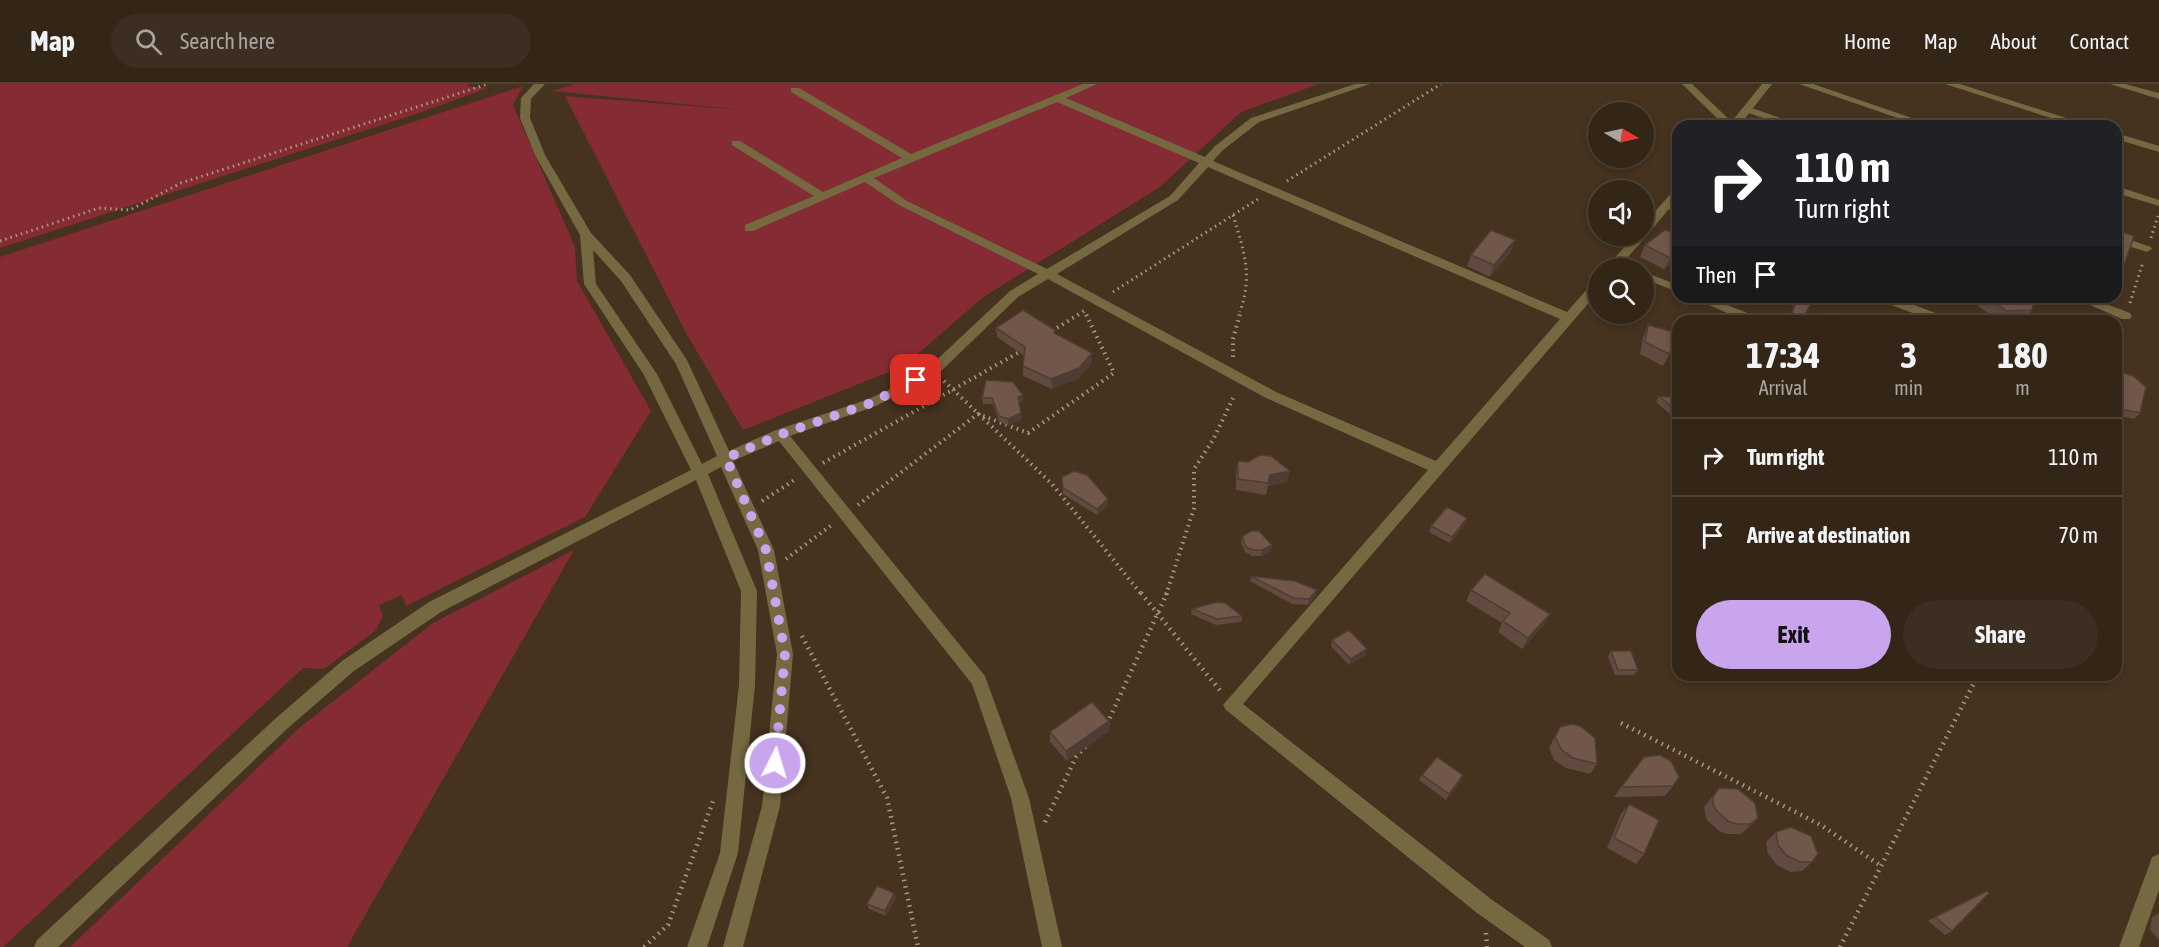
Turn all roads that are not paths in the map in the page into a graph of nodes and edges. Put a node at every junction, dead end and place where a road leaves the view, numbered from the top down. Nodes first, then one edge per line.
1 (540, 84) edge
2 (1092, 84) edge
3 (1365, 84) edge
4 (1687, 84) edge
5 (1767, 84) edge
6 (1804, 84) edge
7 (1950, 84) edge
8 (2115, 84) edge
9 (795, 90) dead end
10 (2159, 96) edge
11 (1057, 98) junction
12 (1746, 109) junction
13 (1726, 120) edge
14 (1737, 120) edge
15 (1778, 120) edge
16 (1912, 120) edge
17 (2066, 120) edge
18 (2122, 138) edge
19 (736, 143) dead end
20 (2159, 149) edge
21 (910, 158) junction
22 (1205, 164) junction
23 (865, 177) junction
24 (2122, 191) edge
25 (822, 196) junction
26 (1672, 199) edge
27 (2159, 203) edge
28 (1667, 205) junction
29 (1672, 207) edge
30 (1654, 220) edge
31 (749, 228) dead end
32 (586, 235) junction
33 (2122, 240) edge
34 (2147, 249) road end
35 (1048, 274) junction
36 (1654, 279) edge
37 (1672, 287) edge
38 (1588, 296) edge
39 (1712, 303) edge
40 (1898, 303) edge
41 (2093, 303) edge
42 (1741, 315) edge
43 (1929, 315) edge
44 (2126, 316) road end
45 (1569, 318) junction
46 (782, 434) junction
47 (726, 458) junction
48 (1438, 468) junction
49 (699, 472) junction
50 (2159, 863) edge
51 (44, 947) edge
52 (697, 947) edge
53 (733, 947) edge
54 (1052, 947) edge
55 (1542, 947) edge
56 (2129, 947) edge

1 - 32 street
2 - 11 street
3 - 22 street
4 - 13 lane
5 - 12 street
6 - 16 lane
7 - 17 lane
8 - 10 lane
9 - 21 street
11 - 21 street
11 - 22 street
12 - 14 street
12 - 15 lane
18 - 20 lane
19 - 25 street
21 - 23 street
22 - 35 street
22 - 45 street
23 - 25 street
23 - 35 street
24 - 27 lane
25 - 31 street
26 - 28 street
28 - 29 lane
28 - 30 street
32 - 47 street
32 - 49 street
33 - 34 lane
35 - 46 street
35 - 48 street
36 - 37 lane
38 - 45 street
39 - 42 lane
40 - 43 lane
41 - 44 lane
45 - 48 street
46 - 47 street
46 - 54 street
47 - 49 street
47 - 53 street
48 - 55 street
49 - 51 street
49 - 52 street
50 - 56 street

